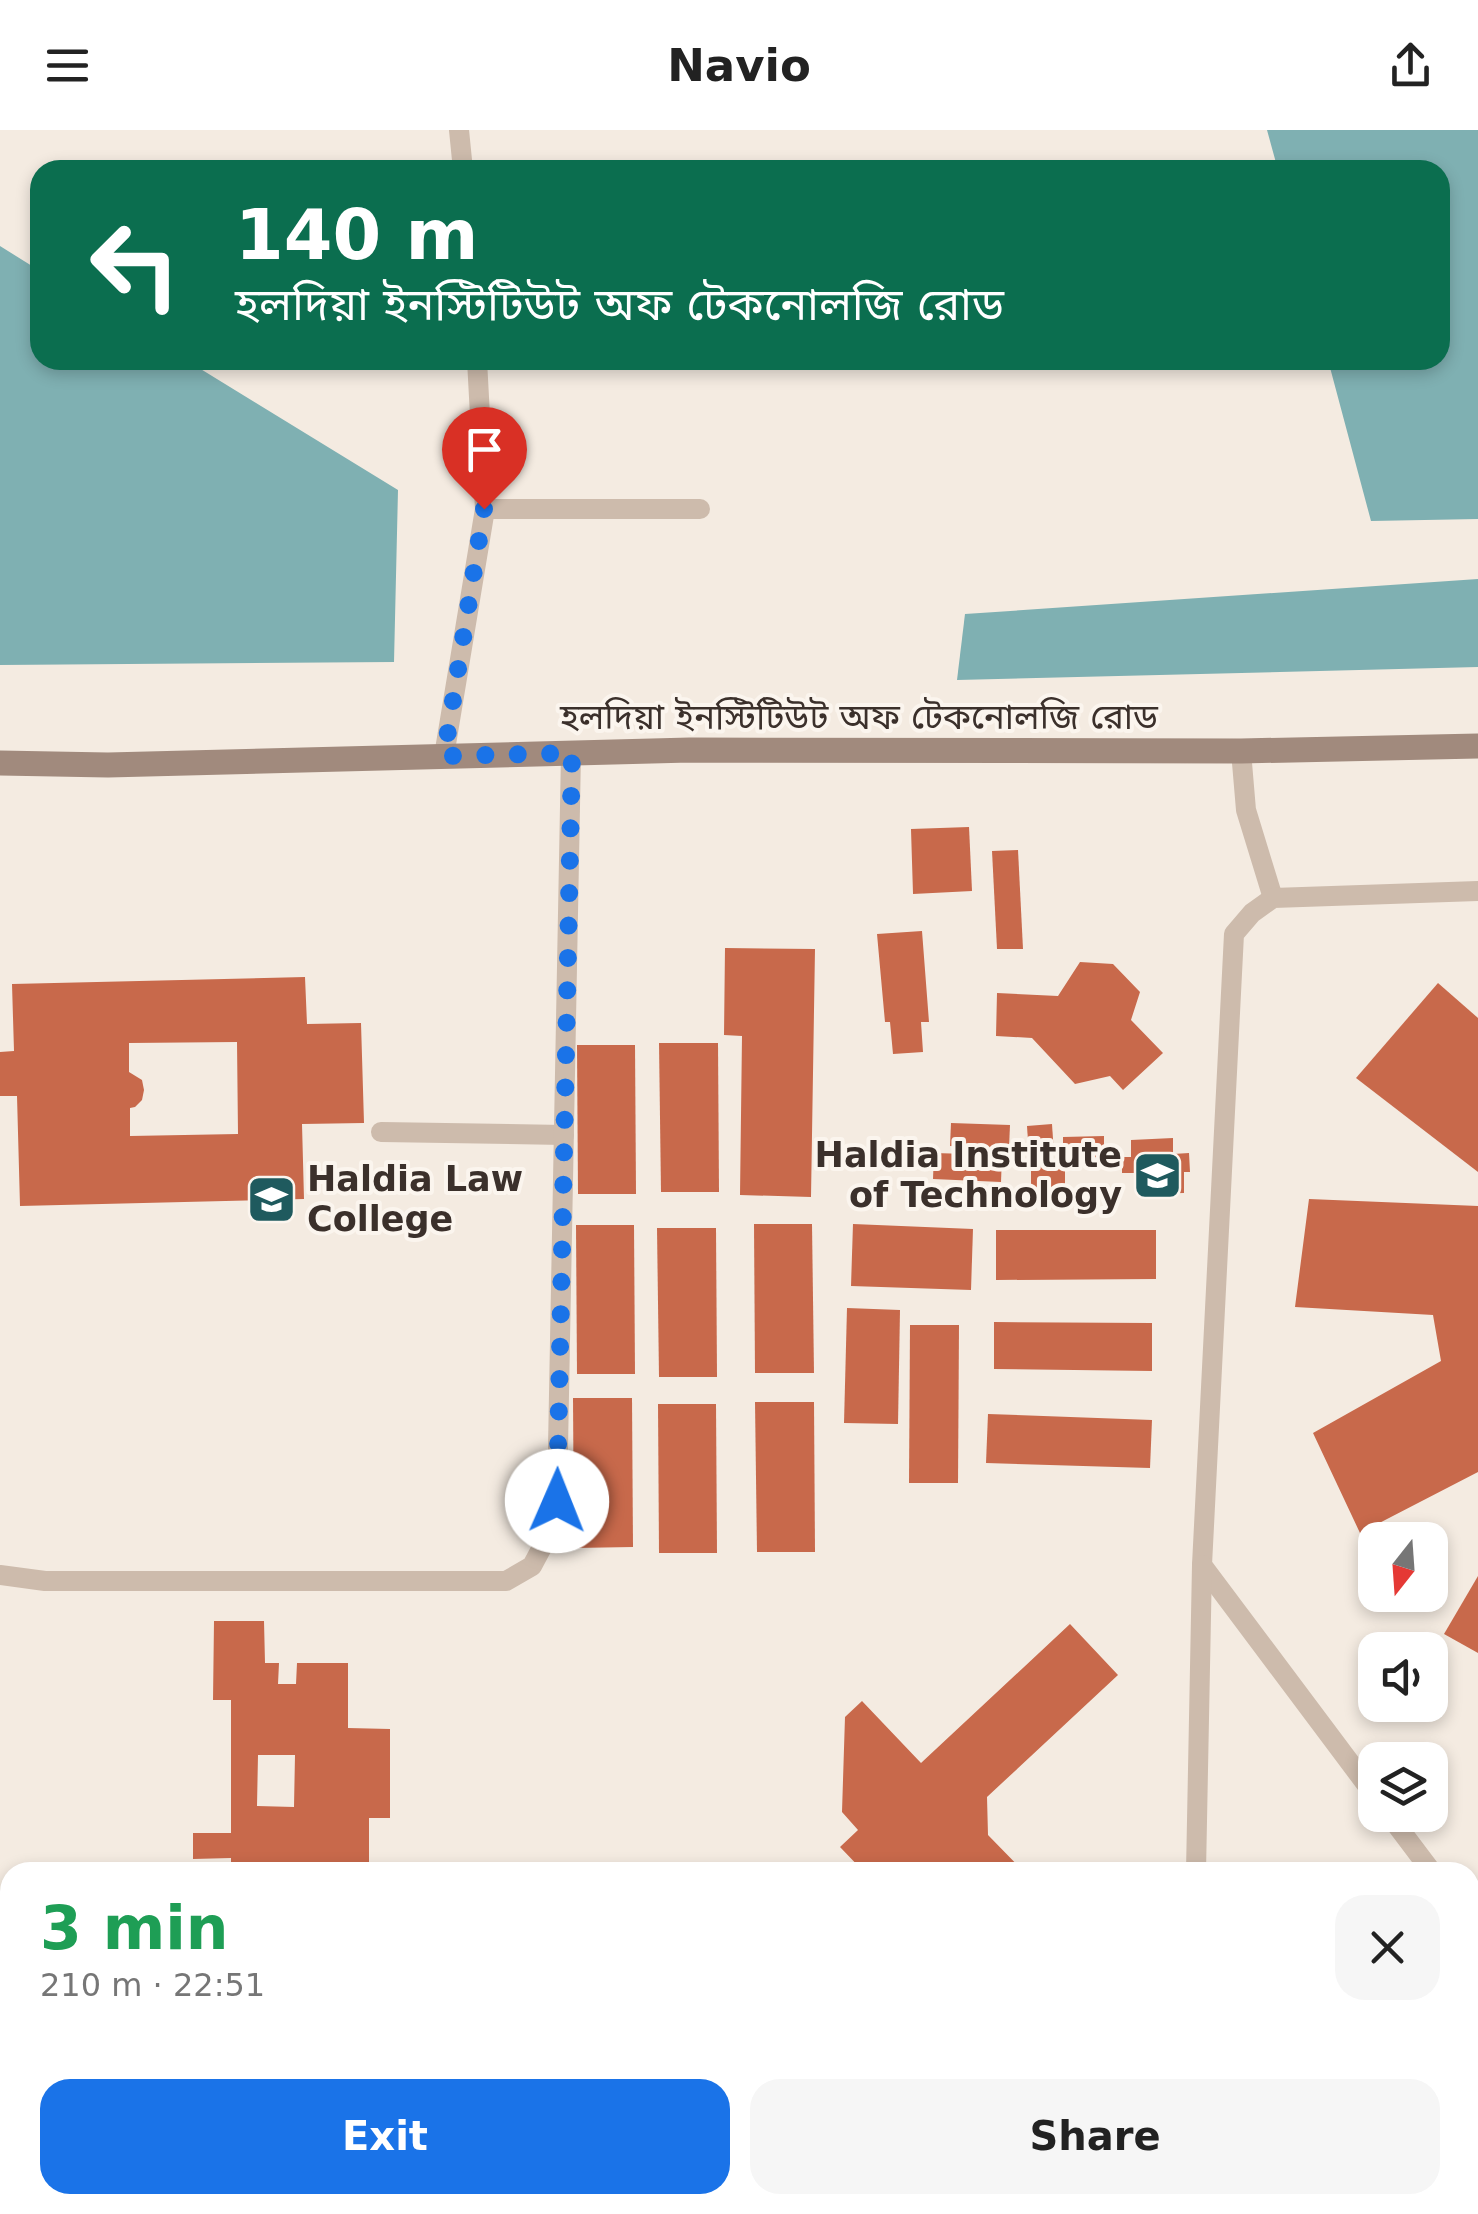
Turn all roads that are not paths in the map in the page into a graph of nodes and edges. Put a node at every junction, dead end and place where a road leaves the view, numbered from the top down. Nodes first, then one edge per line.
1 (460, 130) edge
2 (462, 160) edge
3 (477, 370) edge
4 (484, 509) junction
5 (700, 509) dead end
6 (1478, 746) edge
7 (1240, 752) junction
8 (572, 753) junction
9 (444, 756) junction
10 (0, 762) edge
11 (1478, 891) edge
12 (1274, 898) junction
13 (381, 1132) dead end
14 (564, 1135) junction
15 (1202, 1566) junction
16 (0, 1575) edge
17 (1358, 1773) edge
18 (1402, 1832) edge
19 (1196, 1862) edge
20 (1424, 1862) edge

1 - 2 lane
3 - 4 lane
4 - 5 lane
4 - 9 lane
6 - 7 street, হলদিয়া ইনস্টিটিউট অফ টেকনোলজি রোড
7 - 8 street, হলদিয়া ইনস্টিটিউট অফ টেকনোলজি রোড
7 - 12 lane
8 - 9 street, হলদিয়া ইনস্টিটিউট অফ টেকনোলজি রোড
8 - 14 lane
9 - 10 street, হলদিয়া ইনস্টিটিউট অফ টেকনোলজি রোড
11 - 12 lane
12 - 15 lane
13 - 14 lane
14 - 16 lane
15 - 17 lane
15 - 19 lane
18 - 20 lane

